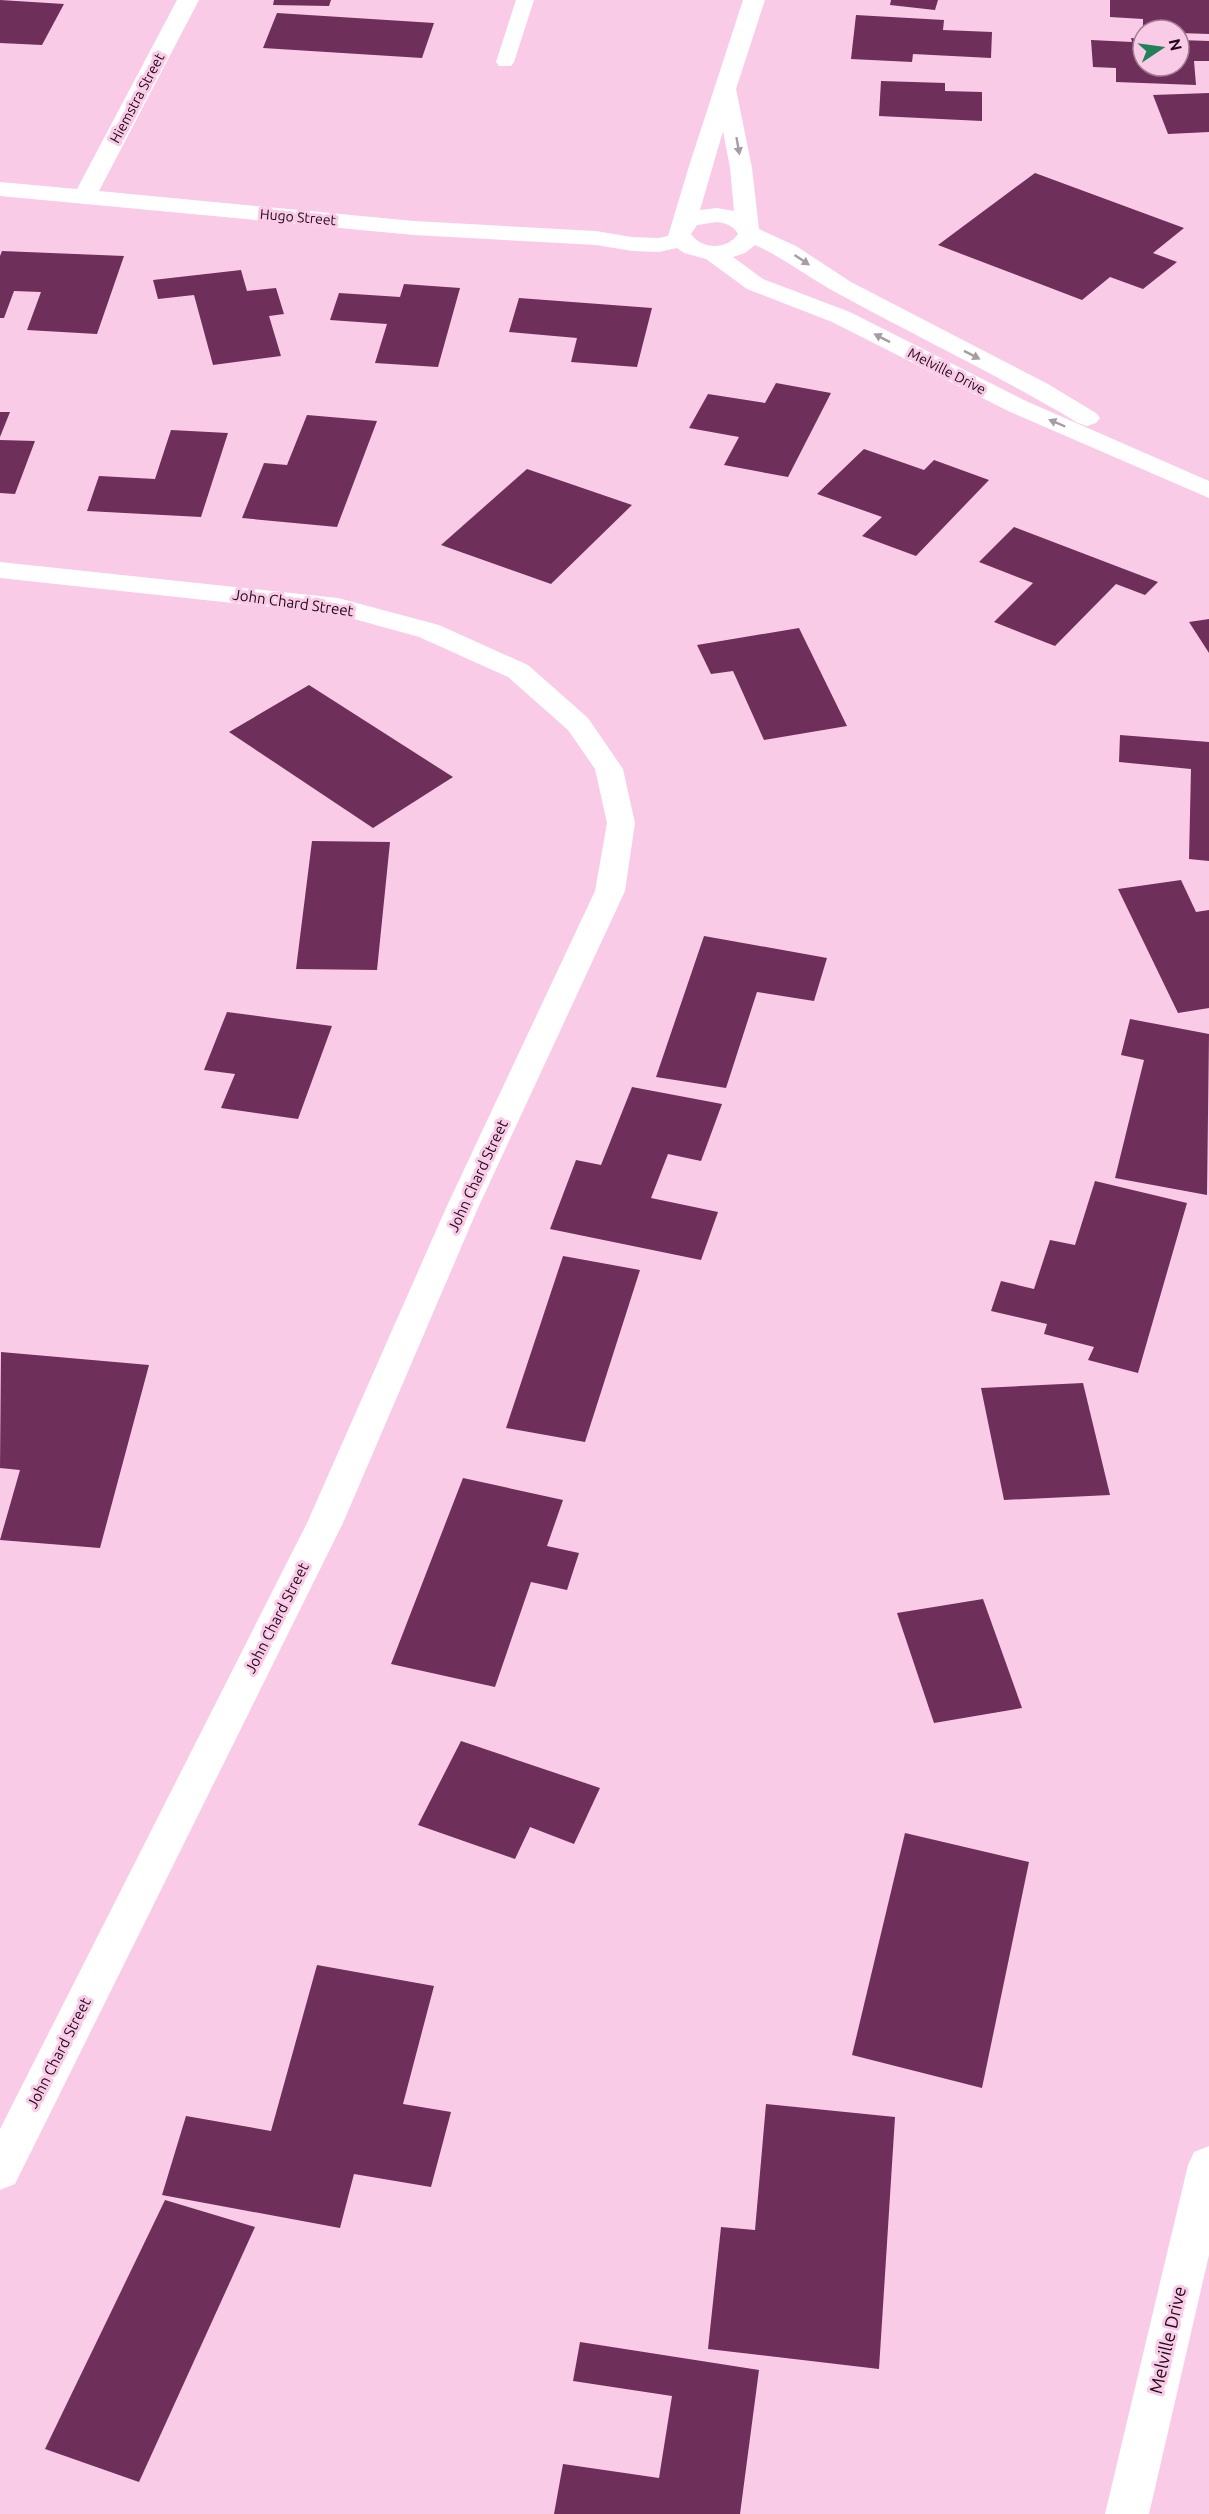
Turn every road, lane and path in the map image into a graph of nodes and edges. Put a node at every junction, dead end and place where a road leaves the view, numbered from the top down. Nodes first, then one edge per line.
1 (188, 0) edge
2 (525, 0) edge
3 (754, 0) edge
4 (505, 63) dead end
5 (726, 89) junction
6 (0, 189) edge
7 (85, 197) junction
8 (682, 230) junction
9 (748, 231) junction
10 (711, 252) junction
11 (1198, 485) edge
12 (0, 570) edge
13 (1209, 2166) edge
14 (0, 2171) edge
15 (1127, 2514) edge

1 - 7 street, Hiemstra Street
2 - 4 lane
3 - 5 street
5 - 8 street
5 -> 9 street
6 - 7 street, Hugo Street
7 - 8 street, Hugo Street
8 - 9 street, Melville Drive
8 - 10 street
9 - 10 street
9 -> 11 street, Melville Drive
11 -> 10 street, Melville Drive
12 - 14 street, John Chard Street
13 - 15 street, Melville Drive

